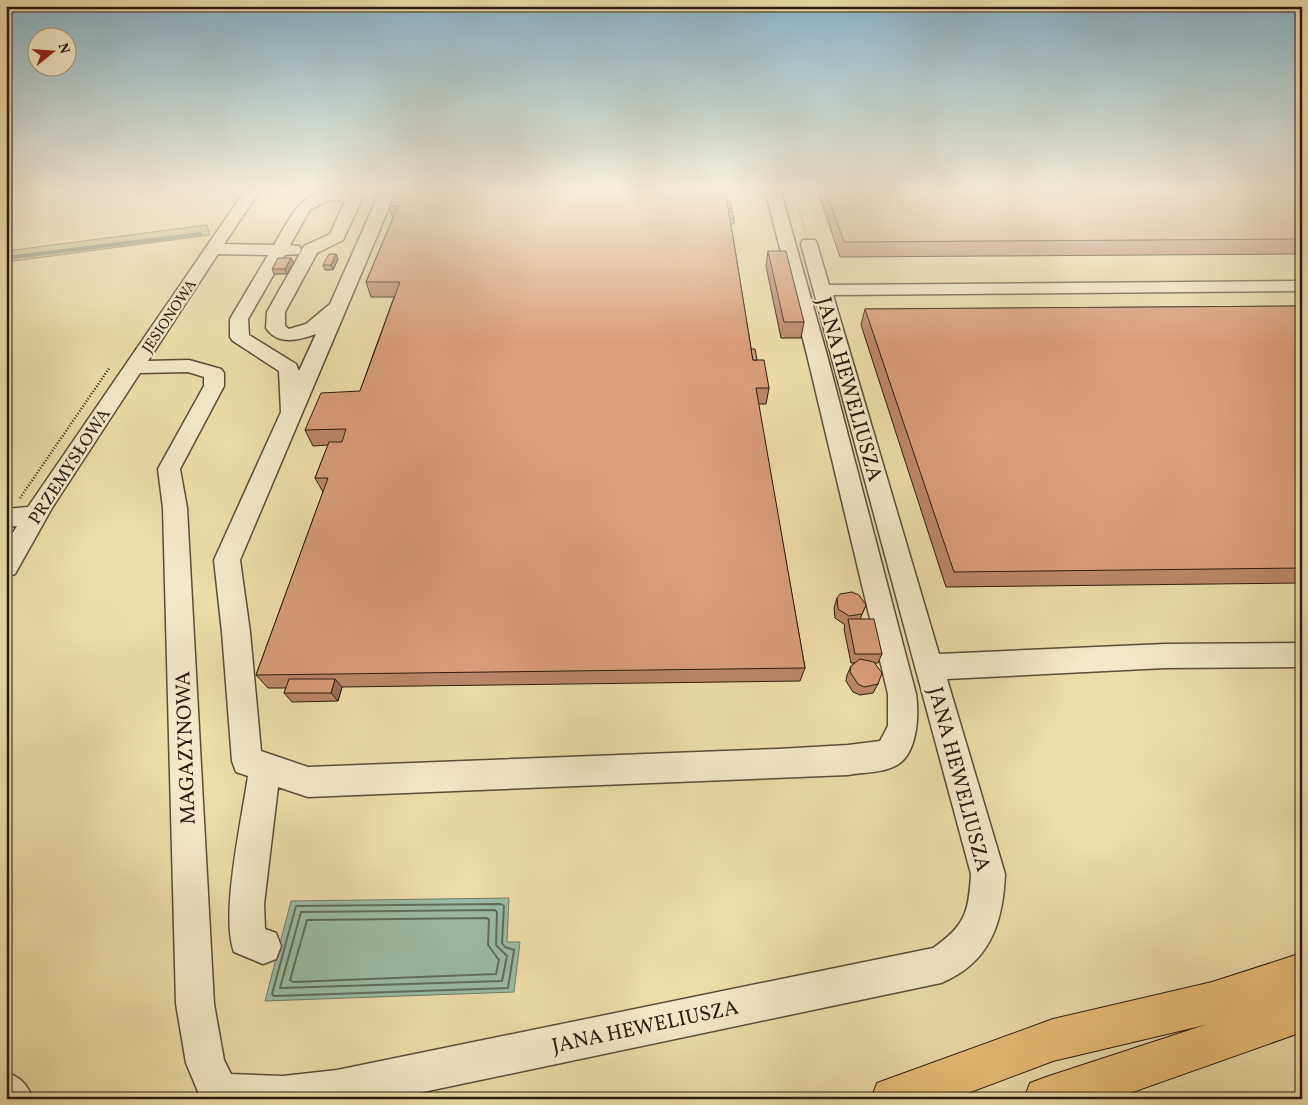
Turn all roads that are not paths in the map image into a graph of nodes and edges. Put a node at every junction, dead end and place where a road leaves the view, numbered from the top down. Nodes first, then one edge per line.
1 (220, 241) edge
2 (273, 241) edge
3 (284, 241) edge
4 (332, 241) edge
5 (367, 241) edge
6 (786, 241) edge
7 (810, 244) road end
8 (250, 248) junction
9 (213, 249) junction
10 (279, 250) junction
11 (310, 250) junction
12 (1302, 286) edge
13 (822, 290) junction
14 (342, 299) junction
15 (135, 367) junction
16 (288, 424) junction
17 (35, 515) junction
18 (6, 518) edge
19 (6, 567) edge
20 (1302, 655) edge
21 (929, 667) junction
22 (265, 767) junction
23 (262, 946) dead end
24 (1302, 973) edge
25 (1295, 1013) edge
26 (337, 1090) joint
27 (6, 1092) edge
28 (13, 1099) edge
29 (893, 1099) edge
30 (1046, 1099) edge

1 - 9 street, JESIONOWA
2 - 8 street
3 - 10 street
4 - 11 street
5 - 14 street
6 - 22 street
7 - 13 street, JANA HEWELIUSZA
8 - 9 street
8 - 10 street
9 - 15 street, JESIONOWA
10 - 11 street
10 - 16 street
11 - 14 street
12 - 13 street
13 - 21 street, JANA HEWELIUSZA
14 - 16 street
15 - 17 street, PRZEMYSŁOWA
15 - 26 street, MAGAZYNOWA
16 - 22 street
17 - 18 street
17 - 19 street, PRZEMYSŁOWA
20 - 21 street
21 - 26 street, JANA HEWELIUSZA
22 - 23 street
24 - 29 highway
25 - 30 highway
27 - 28 street

